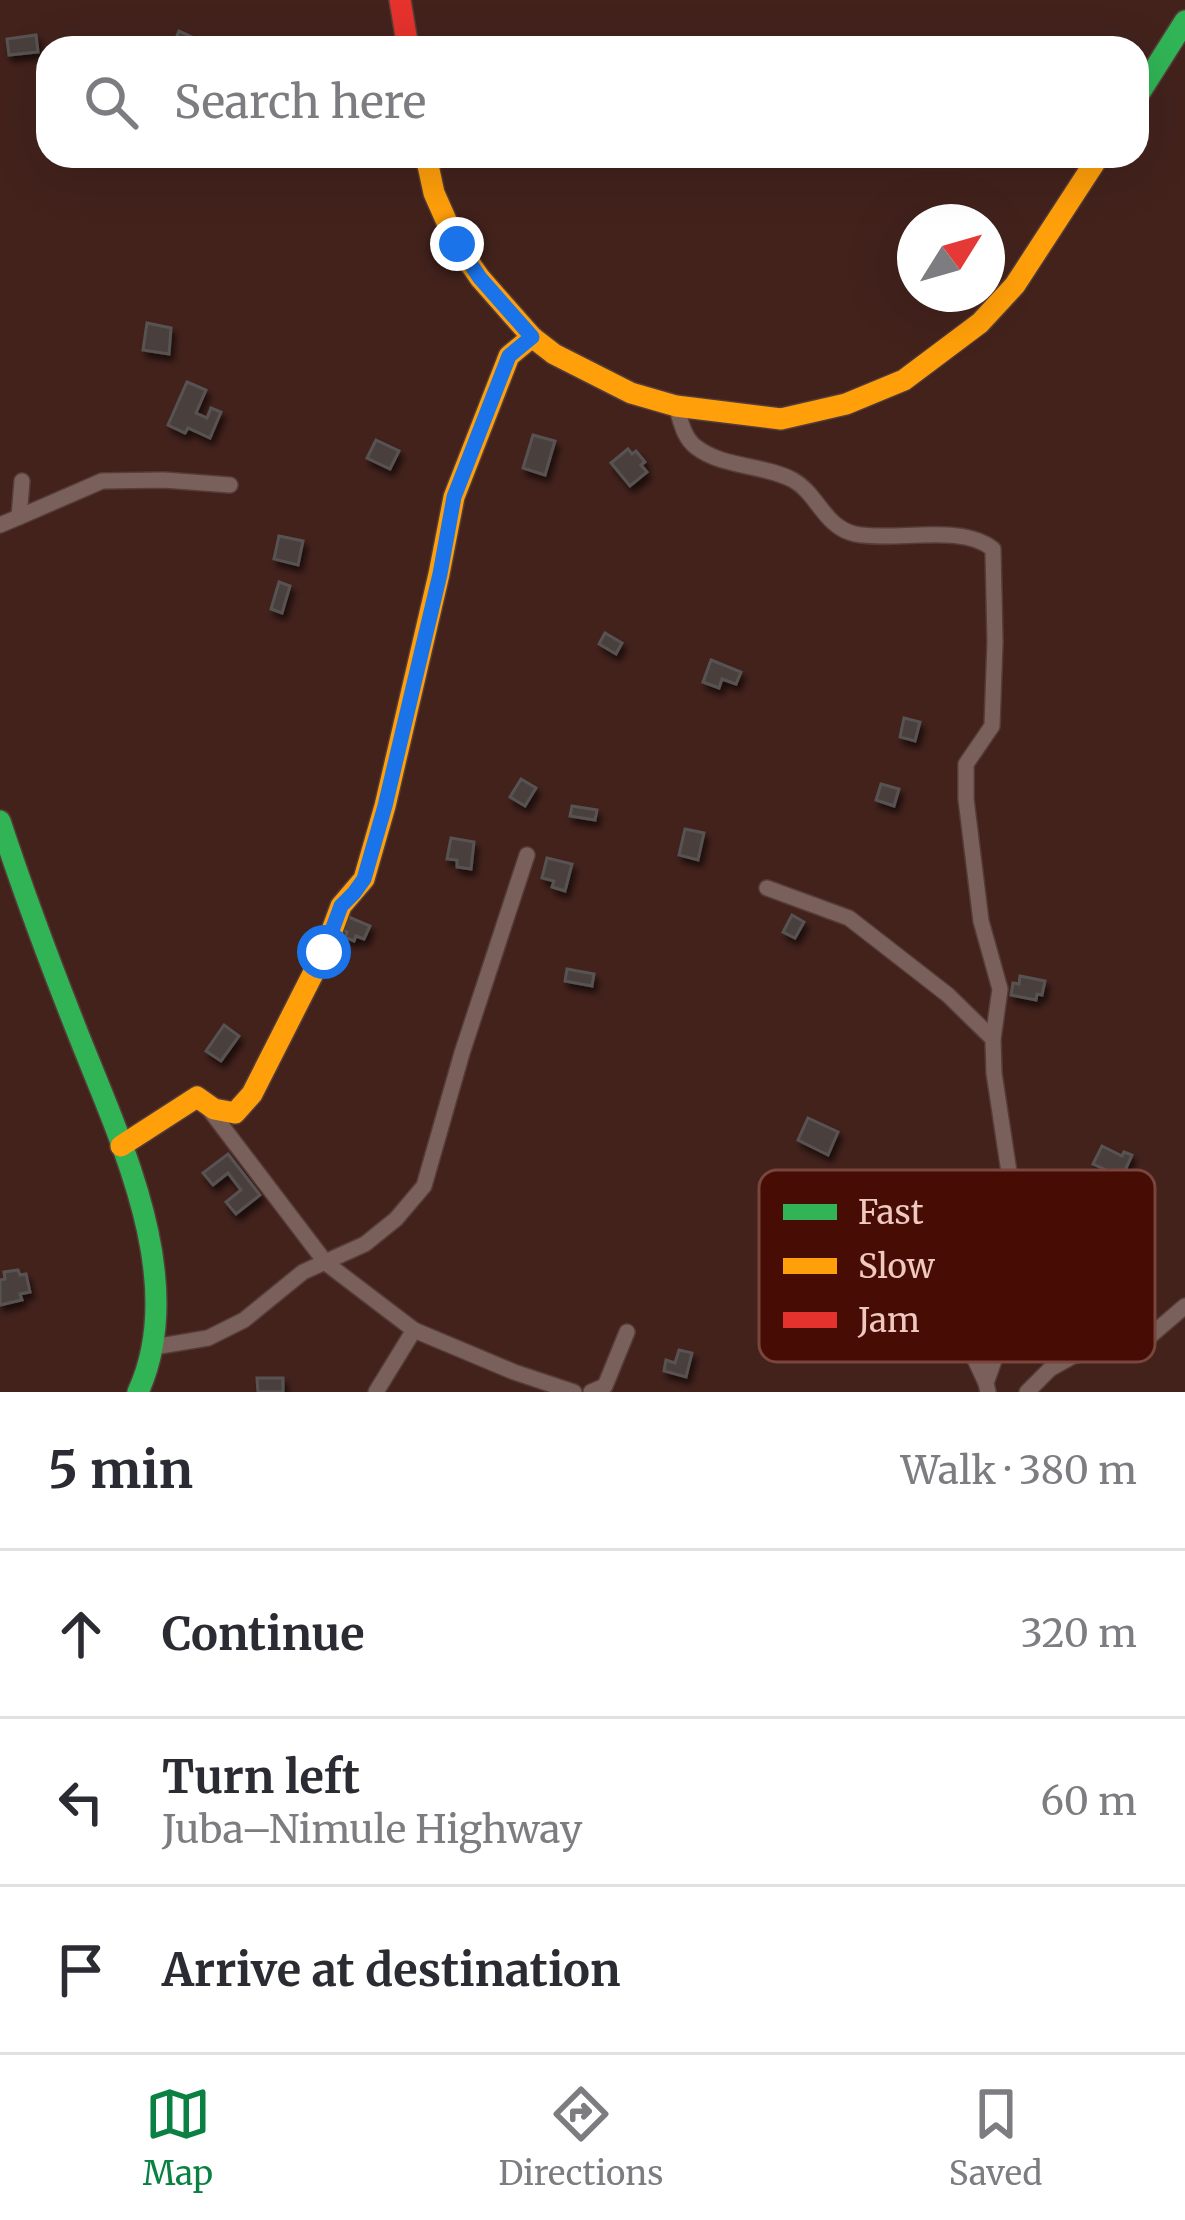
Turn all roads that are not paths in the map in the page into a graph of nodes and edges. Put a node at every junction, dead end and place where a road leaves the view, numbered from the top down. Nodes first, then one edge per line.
1 (400, 0) edge
2 (1185, 21) edge
3 (406, 36) edge
4 (1149, 78) edge
5 (429, 168) edge
6 (1091, 168) edge
7 (532, 337) junction
8 (676, 406) junction
9 (22, 481) dead end
10 (230, 485) dead end
11 (19, 518) junction
12 (0, 525) edge
13 (0, 821) edge
14 (527, 855) dead end
15 (9, 878) edge
16 (767, 888) dead end
17 (993, 1040) junction
18 (207, 1106) junction
19 (121, 1146) junction
20 (1009, 1170) edge
21 (326, 1263) junction
22 (1185, 1306) edge
23 (414, 1330) junction
24 (627, 1332) dead end
25 (1155, 1332) edge
26 (154, 1347) junction
27 (1062, 1362) edge
28 (138, 1392) edge
29 (376, 1392) edge
30 (574, 1392) edge
31 (591, 1392) edge
32 (1027, 1392) edge

1 - 3 main road
2 - 4 main road
5 - 7 main road
6 - 8 main road
7 - 8 main road
7 - 18 main road
8 - 17 street
9 - 11 street
10 - 11 street
11 - 12 street
13 - 15 main road
14 - 21 street
15 - 19 main road
16 - 17 street
17 - 20 street
18 - 19 main road
18 - 21 street
19 - 26 main road
21 - 23 street
21 - 26 street
22 - 25 street
23 - 29 street
23 - 30 street
24 - 31 street
26 - 28 main road
27 - 32 street

